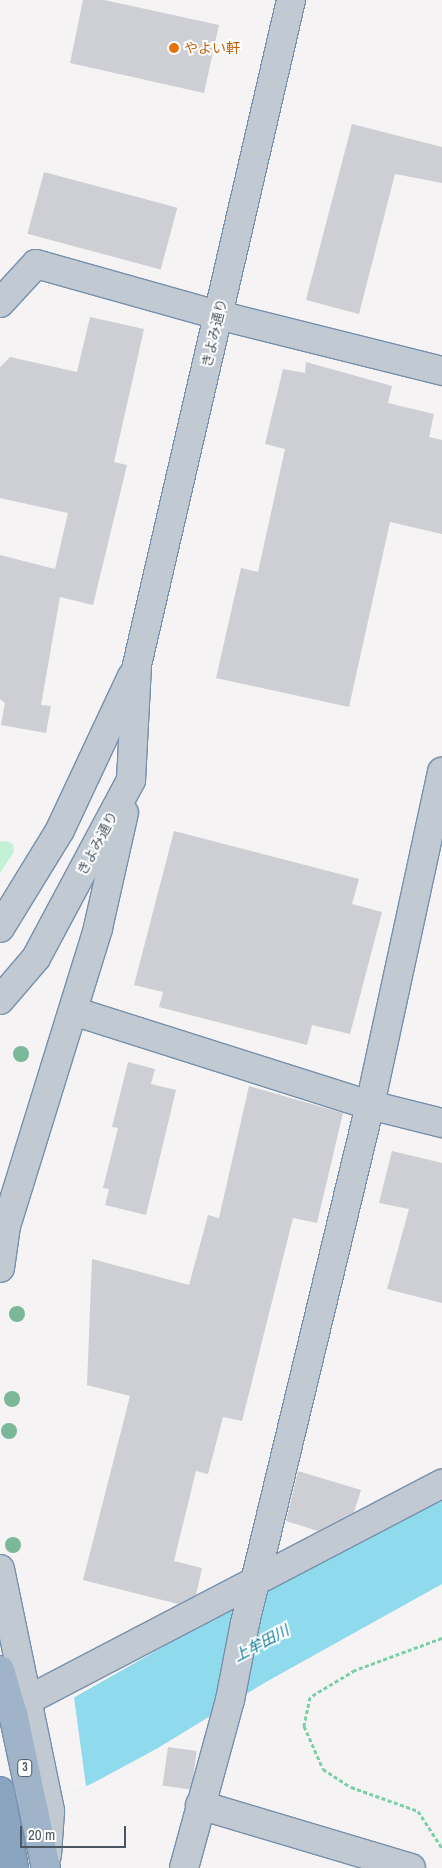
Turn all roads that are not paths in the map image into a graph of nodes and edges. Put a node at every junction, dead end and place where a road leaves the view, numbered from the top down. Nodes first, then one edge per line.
1 (291, 0) edge
2 (0, 303) edge
3 (218, 315) junction
4 (442, 371) edge
5 (137, 665) junction
6 (442, 772) edge
7 (131, 780) junction
8 (0, 928) edge
9 (0, 1000) edge
10 (73, 1011) junction
11 (370, 1105) junction
12 (442, 1123) edge
13 (0, 1268) edge
14 (442, 1484) edge
15 (0, 1569) edge
16 (254, 1583) junction
17 (0, 1670) edge
18 (24, 1710) junction
19 (0, 1792) edge
20 (200, 1805) junction
21 (14, 1868) edge
22 (46, 1868) edge
23 (184, 1868) edge
24 (411, 1868) edge

1 - 3 street, きよみ通り
2 - 3 street
3 - 4 street
3 - 5 street, きよみ通り
5 - 7 street, きよみ通り
5 - 8 street, きよみ通り
6 - 11 street
7 - 9 street, きよみ通り
7 - 10 street
10 - 11 street
10 - 13 street
11 - 12 street
11 - 16 street
14 - 16 street
15 - 18 street
16 - 18 street
16 - 20 street
17 - 18 highway, 3
18 - 22 highway, 3
19 - 21 highway
20 - 23 street
20 - 24 street

